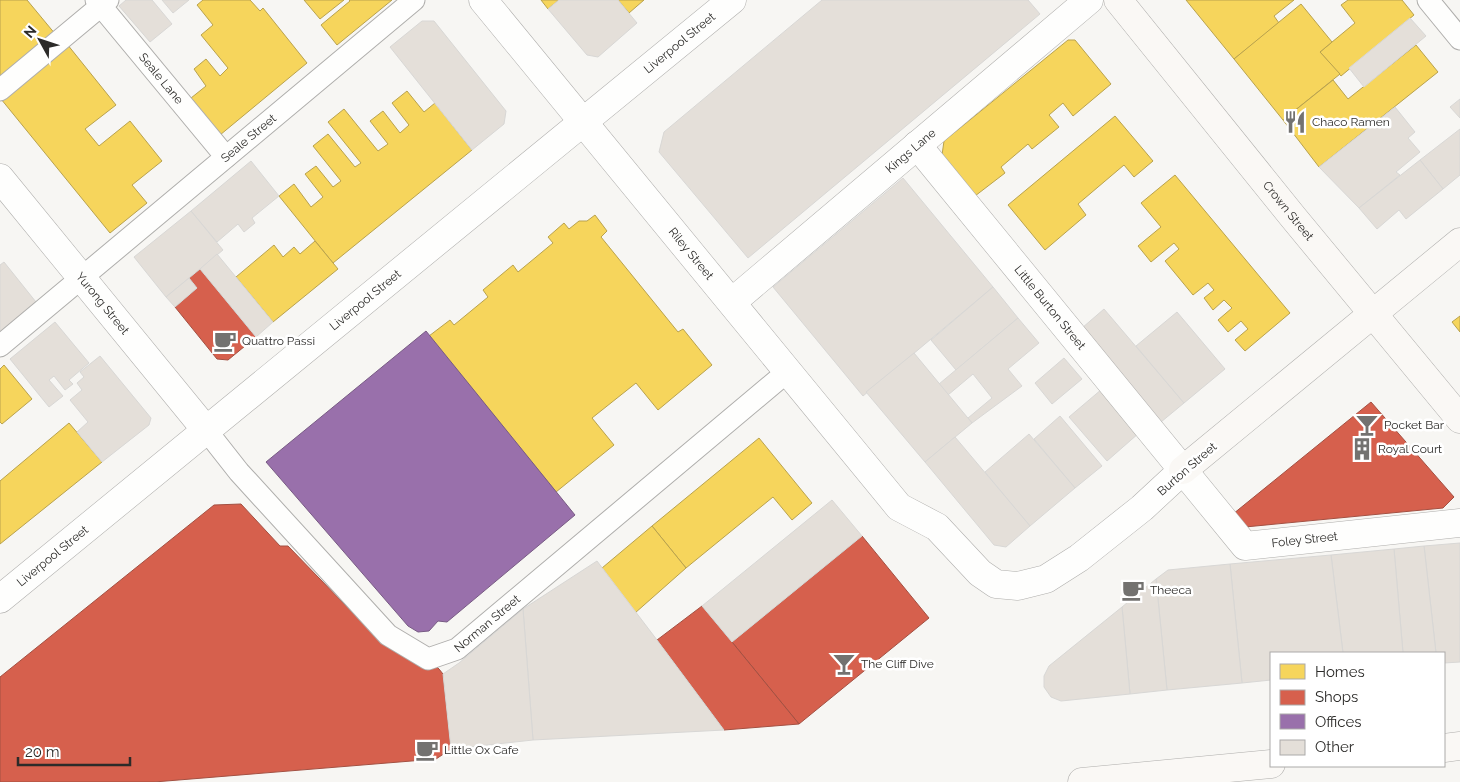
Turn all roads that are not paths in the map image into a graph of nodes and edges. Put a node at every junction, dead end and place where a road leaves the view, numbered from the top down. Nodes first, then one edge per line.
1 (414, 0) edge
2 (483, 0) edge
3 (732, 0) edge
4 (1089, 0) edge
5 (1118, 0) edge
6 (1428, 0) edge
7 (101, 2) edge
8 (1460, 39) edge
9 (0, 90) edge
10 (582, 122) junction
11 (916, 145) junction
12 (226, 157) junction
13 (0, 178) edge
14 (1460, 242) edge
15 (82, 277) junction
16 (732, 302) junction
17 (1373, 314) junction
18 (0, 346) edge
19 (786, 372) junction
20 (1460, 419) edge
21 (206, 430) junction
22 (1184, 470) junction
23 (899, 507) joint
24 (1460, 522) edge
25 (0, 599) edge
26 (1460, 746) edge
27 (1445, 748) edge
28 (1270, 764) edge
29 (1082, 782) edge

1 - 12 lane, Seale Street
2 - 10 street, Riley Street
3 - 10 street, Liverpool Street
4 - 11 street, Kings Lane
5 - 17 street, Crown Street
6 - 8 lane
7 - 9 lane
7 - 12 lane, Seale Lane
10 - 16 street, Riley Street
10 - 21 street, Liverpool Street
11 - 16 street, Kings Lane
11 - 22 street, Little Burton Street
12 - 15 lane, Seale Street
13 - 15 street, Yurong Street
14 - 17 street, Burton Street
15 - 18 lane, Seale Street
15 - 21 street, Yurong Street
16 - 19 street, Riley Street
17 - 20 street, Crown Street
17 - 22 street, Burton Street
19 - 21 lane, Norman Street
19 - 23 street, Riley Street
21 - 25 street, Liverpool Street
22 - 23 street, Burton Street
22 - 24 street, Foley Street
26 - 27 street
28 - 29 street

